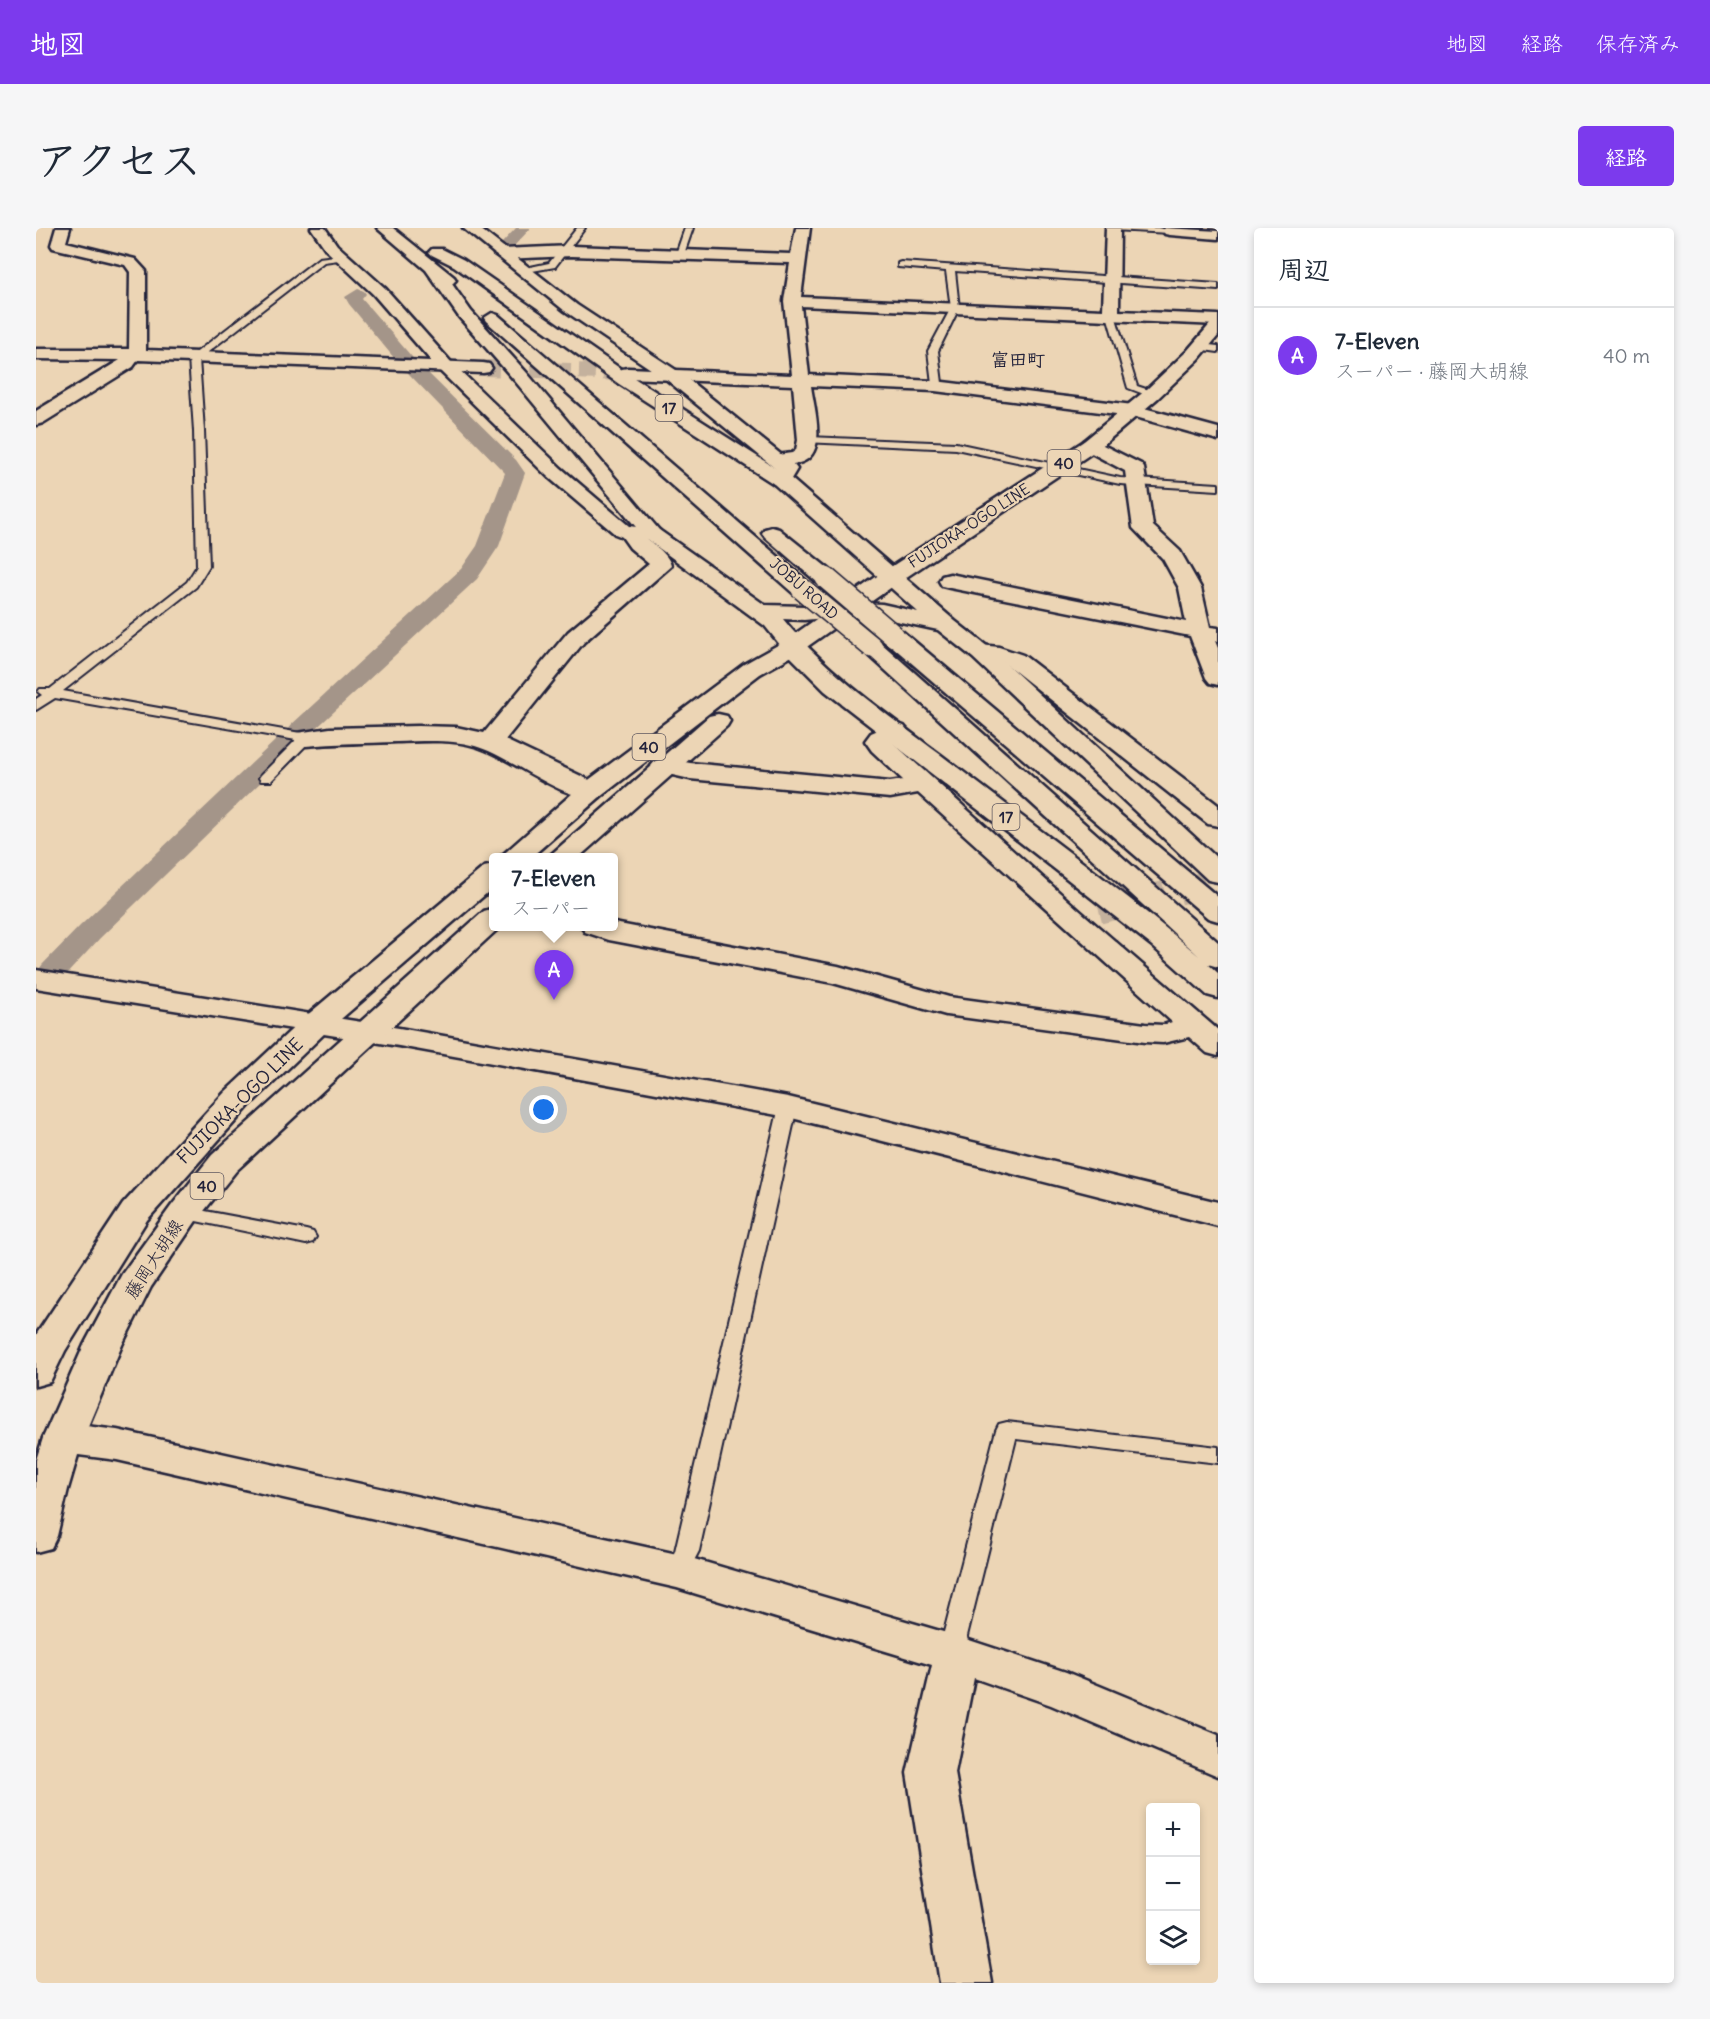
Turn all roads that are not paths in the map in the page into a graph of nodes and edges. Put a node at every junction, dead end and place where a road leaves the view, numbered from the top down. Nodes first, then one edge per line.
1 (63, 228) edge
2 (318, 228) edge
3 (384, 228) edge
4 (407, 228) edge
5 (470, 228) edge
6 (581, 228) edge
7 (689, 228) edge
8 (803, 228) edge
9 (1113, 228) edge
10 (1170, 231) joint
11 (1218, 235) edge
12 (562, 250) junction
13 (502, 254) junction
14 (680, 254) junction
15 (343, 257) junction
16 (434, 259) junction
17 (798, 259) junction
18 (901, 265) dead end
19 (950, 268) junction
20 (524, 271) junction
21 (1112, 278) junction
22 (1218, 287) edge
23 (792, 301) junction
24 (956, 308) junction
25 (1111, 315) junction
26 (1218, 320) edge
27 (1218, 326) edge
28 (1209, 348) edge
29 (36, 354) edge
30 (135, 355) junction
31 (194, 358) junction
32 (444, 366) junction
33 (483, 368) tunnel mouth
34 (628, 373) tunnel mouth
35 (673, 376) junction
36 (800, 380) junction
37 (935, 386) junction
38 (1152, 394) junction
39 (1133, 411) junction
40 (36, 419) edge
41 (1218, 434) edge
42 (654, 435) dead end
43 (808, 440) junction
44 (1092, 445) junction
45 (777, 460) junction
46 (1057, 468) junction
47 (781, 480) junction
48 (1138, 483) junction
49 (1218, 487) edge
50 (753, 518) dead end
51 (641, 534) junction
52 (891, 577) junction
53 (950, 582) dead end
54 (845, 609) junction
55 (757, 611) junction
56 (947, 626) junction
57 (1209, 633) edge
58 (883, 642) junction
59 (793, 646) junction
60 (980, 652) junction
61 (1218, 678) edge
62 (36, 691) edge
63 (53, 693) junction
64 (36, 706) edge
65 (895, 731) junction
66 (306, 738) junction
67 (490, 742) junction
68 (664, 766) junction
69 (266, 778) dead end
70 (924, 784) junction
71 (591, 791) junction
72 (1218, 818) edge
73 (519, 853) edge
74 (567, 853) edge
75 (1218, 874) edge
76 (489, 877) edge
77 (1099, 910) tunnel mouth
78 (1218, 912) edge
79 (1069, 916) junction
80 (489, 921) edge
81 (609, 931) edge
82 (1218, 958) edge
83 (36, 979) edge
84 (1218, 989) edge
85 (316, 1024) junction
86 (1195, 1026) junction
87 (366, 1032) junction
88 (1218, 1046) edge
89 (788, 1107) junction
90 (184, 1213) junction
91 (1218, 1214) edge
92 (306, 1237) dead end
93 (36, 1372) edge
94 (63, 1438) junction
95 (1218, 1455) edge
96 (36, 1536) edge
97 (677, 1571) junction
98 (957, 1654) junction
99 (1218, 1756) edge
100 (966, 1983) edge

1 - 30 main road
2 - 15 main road
3 - 16 main road, JOBU ROAD / 17
4 - 16 main road, JOBU ROAD / 17
5 - 13 main road
6 - 12 lane
7 - 14 lane
8 - 17 main road
9 - 10 lane
9 - 21 main road
10 - 11 main road
12 - 13 main road
12 - 14 main road
12 - 20 lane
13 - 20 main road
14 - 17 main road
15 - 31 lane
15 - 32 main road
16 - 42 main road, JOBU ROAD / 17
16 - 47 main road, 17
16 - 51 main road, 17
16 - 58 main road, JOBU ROAD / 17, bridge
17 - 23 main road
18 - 19 lane
19 - 21 lane
19 - 24 lane
20 - 35 main road
21 - 22 lane
21 - 25 main road
23 - 24 main road
23 - 36 main road
24 - 25 main road
24 - 37 lane
25 - 26 main road
25 - 38 lane
27 - 28 main road, FUJIOKA-OGO LINE / 40
28 - 38 main road, FUJIOKA-OGO LINE / 40
29 - 30 main road
30 - 31 main road
30 - 40 main road
31 - 32 main road
31 - 63 lane
32 - 33 main road
32 - 51 main road
34 - 35 main road
35 - 36 main road
35 - 45 main road
36 - 37 main road
36 - 43 main road
37 - 39 main road
38 - 39 main road, FUJIOKA-OGO LINE / 40
39 - 41 main road
39 - 44 main road, FUJIOKA-OGO LINE / 40
43 - 45 main road
43 - 46 lane
44 - 46 main road, FUJIOKA-OGO LINE / 40
44 - 48 main road
45 - 47 main road
46 - 48 lane
46 - 52 main road, FUJIOKA-OGO LINE / 40
47 - 52 main road, 17
48 - 49 lane
48 - 57 main road
50 - 58 main road, JOBU ROAD / 17, bridge
51 - 55 main road, 17
51 - 67 main road
52 - 54 main road, FUJIOKA-OGO LINE / 40
52 - 56 main road, 17
53 - 57 main road
54 - 55 main road
54 - 56 main road
54 - 59 main road, FUJIOKA-OGO LINE / 40
55 - 59 main road, 17
56 - 60 main road, 17
57 - 61 main road
58 - 78 main road, JOBU ROAD / 17
58 - 82 main road, JOBU ROAD / 17
59 - 65 main road, 17
59 - 68 main road, FUJIOKA-OGO LINE / 40
59 - 71 main road, FUJIOKA-OGO LINE / 40
60 - 72 main road
60 - 75 main road, 17
62 - 63 lane
63 - 64 lane
63 - 66 lane
65 - 70 main road
65 - 84 main road, 17
66 - 67 main road
66 - 69 lane
67 - 71 main road
68 - 70 main road
68 - 74 main road, 40
70 - 79 main road
71 - 73 main road, FUJIOKA-OGO LINE / 40
76 - 85 main road, FUJIOKA-OGO LINE / 40
77 - 79 main road
79 - 86 main road
80 - 87 main road, 藤岡大胡線 / 40
81 - 86 main road
83 - 85 main road
85 - 87 main road
85 - 93 main road, FUJIOKA-OGO LINE / 40
86 - 88 main road
87 - 89 main road
87 - 90 main road, 藤岡大胡線 / 40
89 - 91 main road
89 - 97 lane
90 - 92 lane
90 - 94 main road, 藤岡大胡線 / 40
94 - 96 main road, 藤岡大胡線 / 40
94 - 97 main road
95 - 98 lane
97 - 98 main road
98 - 99 main road
98 - 100 main road

